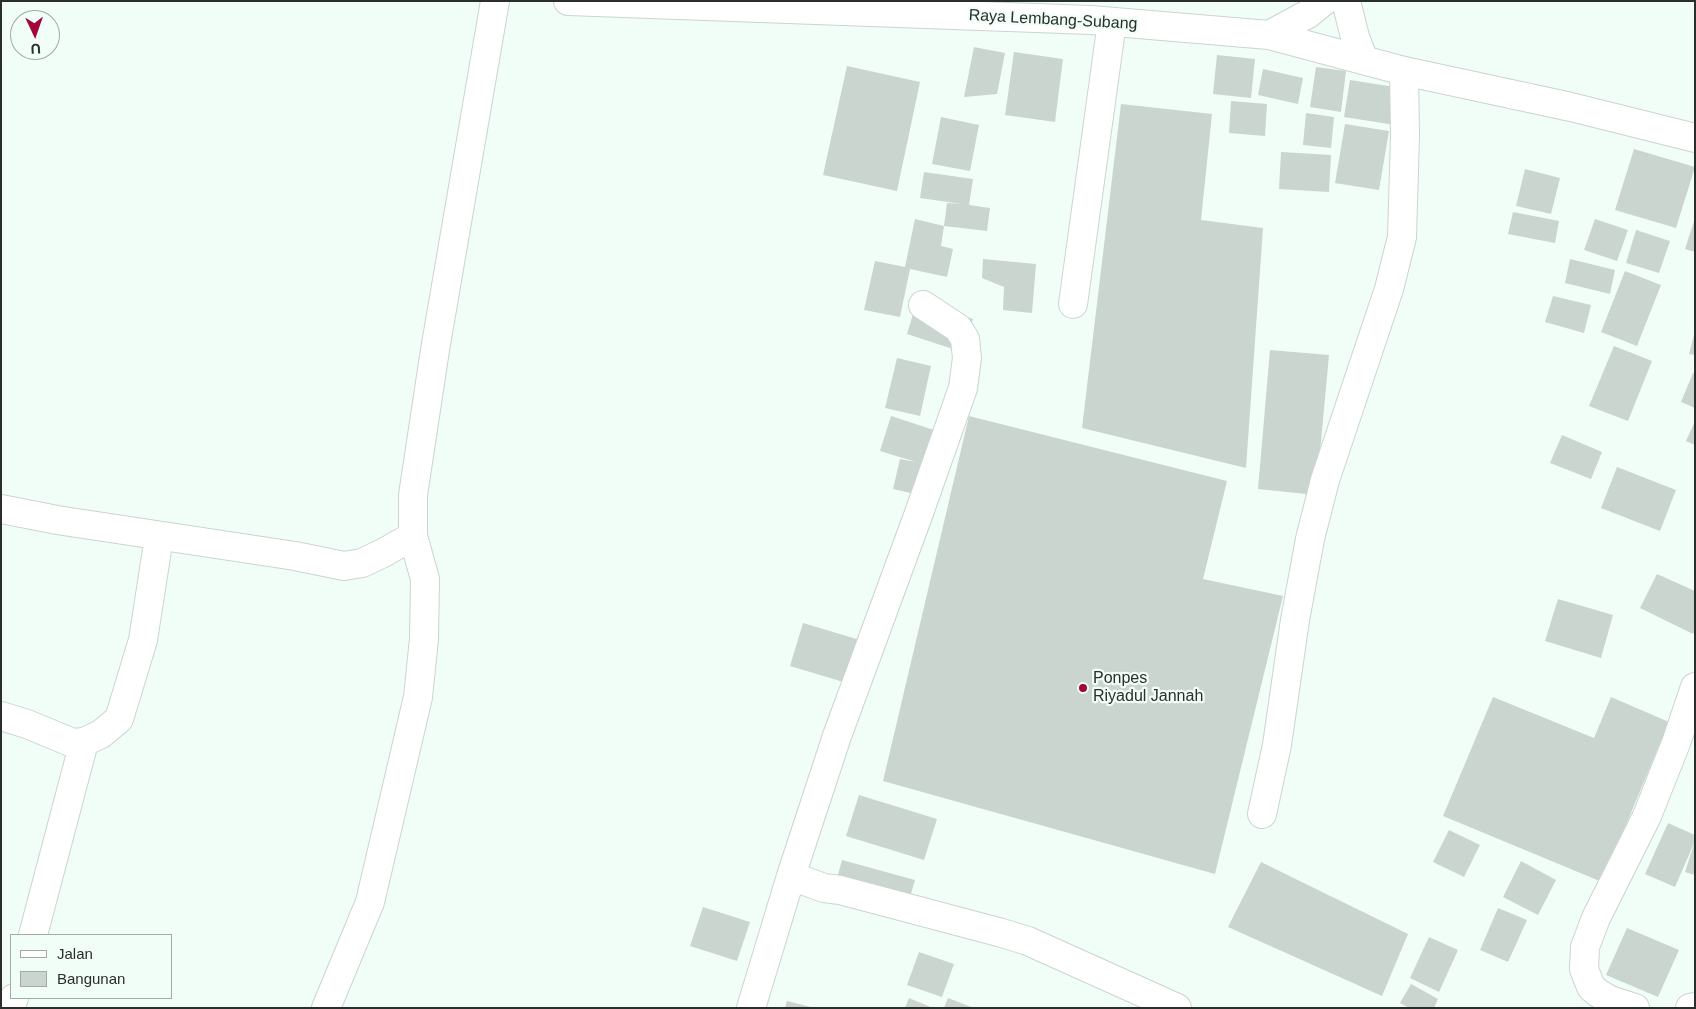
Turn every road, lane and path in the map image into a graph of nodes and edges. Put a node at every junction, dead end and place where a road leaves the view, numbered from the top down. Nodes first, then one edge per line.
1 (495, 1) edge
2 (568, 1) edge
3 (1324, 1) edge
4 (1346, 1) edge
5 (1112, 22) junction
6 (1268, 35) junction
7 (1364, 60) junction
8 (1404, 71) junction
9 (1695, 138) edge
10 (1073, 304) dead end
11 (923, 305) dead end
12 (1, 509) edge
13 (159, 536) junction
14 (413, 536) junction
15 (1695, 687) edge
16 (1, 716) edge
17 (84, 742) junction
18 (1262, 814) dead end
19 (791, 876) junction
20 (32, 934) edge
21 (1695, 1007) edge
22 (326, 1008) edge
23 (751, 1008) edge
24 (1177, 1008) edge
25 (1635, 1008) edge
26 (1690, 1008) edge

1 - 14 street
2 - 5 street, Raya Lembang-Subang
3 - 6 street
4 - 7 street
5 - 6 street, Raya Lembang-Subang
5 - 10 street
6 - 7 street, Raya Lembang-Subang
7 - 8 street, Raya Lembang-Subang
8 - 9 street, Raya Lembang-Subang
8 - 18 street
11 - 19 street
12 - 13 street
13 - 14 street
13 - 17 street
14 - 22 street
15 - 25 street
16 - 17 street
17 - 20 street
19 - 23 street
19 - 24 street
21 - 26 street

